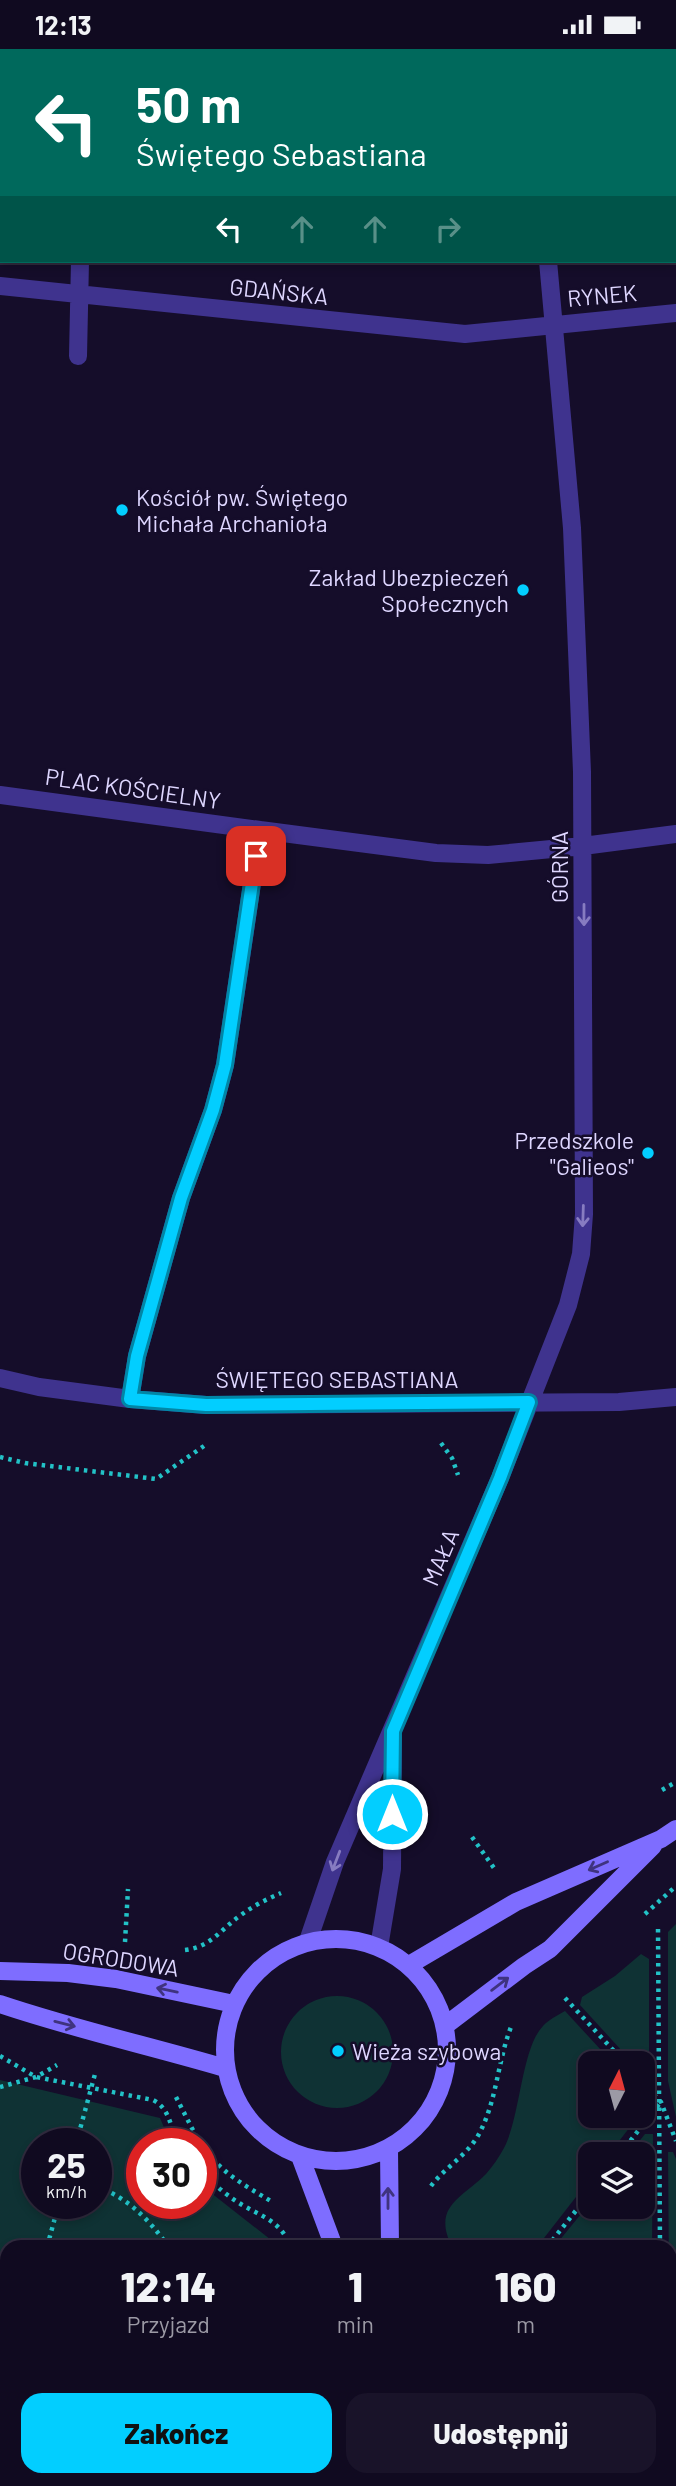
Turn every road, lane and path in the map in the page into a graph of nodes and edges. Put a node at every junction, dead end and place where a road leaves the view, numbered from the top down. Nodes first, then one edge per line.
1 (80, 263) edge
2 (548, 263) edge
3 (0, 286) edge
4 (80, 296) junction
5 (676, 313) edge
6 (553, 323) junction
7 (78, 356) dead end
8 (0, 795) edge
9 (260, 830) junction
10 (676, 834) edge
11 (583, 846) junction
12 (0, 1378) edge
13 (676, 1397) edge
14 (130, 1399) junction
15 (529, 1402) junction
16 (214, 1439) dead end
17 (434, 1440) dead end
18 (0, 1457) edge
19 (457, 1481) dead end
20 (393, 1731) junction
21 (676, 1829) edge
22 (661, 1839) junction
23 (658, 1929) dead end
24 (308, 1941) junction
25 (379, 1947) junction
26 (409, 1965) junction
27 (0, 1971) edge
28 (565, 1998) dead end
29 (0, 2004) edge
30 (234, 2004) junction
31 (446, 2025) junction
32 (614, 2051) edge
33 (0, 2056) edge
34 (57, 2065) dead end
35 (225, 2068) junction
36 (95, 2074) dead end
37 (36, 2077) junction
38 (0, 2087) edge
39 (91, 2088) junction
40 (655, 2096) edge
41 (661, 2102) junction
42 (80, 2128) edge
43 (173, 2128) edge
44 (676, 2141) edge
45 (629, 2142) edge
46 (389, 2149) junction
47 (300, 2156) junction
48 (217, 2186) edge
49 (112, 2192) edge
50 (578, 2208) edge
51 (55, 2219) edge
52 (49, 2240) edge
53 (163, 2240) edge
54 (288, 2240) edge
55 (331, 2240) edge
56 (390, 2240) edge
57 (553, 2240) edge
58 (660, 2240) edge

1 - 4 street
2 - 6 street, RYNEK
3 - 4 street, GDAŃSKA
4 - 6 street, GDAŃSKA
4 - 7 street
5 - 6 street, RYNEK
6 - 11 street, GÓRNA
8 - 9 street, PLAC KOŚCIELNY
9 - 11 street, PLAC KOŚCIELNY
9 - 14 street
10 - 11 street, PLAC KOŚCIELNY
11 -> 15 street, GÓRNA
12 - 14 street, ŚWIĘTEGO SEBASTIANA
13 - 15 street, ŚWIĘTEGO SEBASTIANA
14 - 15 street, ŚWIĘTEGO SEBASTIANA
15 - 20 street, MAŁA
16 - 18 path
17 - 19 path
20 -> 24 street, MAŁA
20 - 25 street, MAŁA
21 - 22 street
22 -> 26 street
31 -> 22 street
23 - 41 path
24 - 25 street
24 - 30 street
25 - 26 street
26 - 31 street
30 -> 27 street, OGRODOWA
28 - 32 path
29 -> 35 street
30 - 35 street
31 - 46 street
33 - 37 path
34 - 37 path
35 - 47 street
36 - 39 path
37 - 38 path
37 - 39 path
39 - 42 path
39 - 43 path
40 - 41 path
41 - 44 path
41 - 45 path
41 - 58 path
46 - 47 street
56 -> 46 street
47 - 55 street
48 - 54 path
49 - 53 path
50 - 57 path
51 - 52 path

